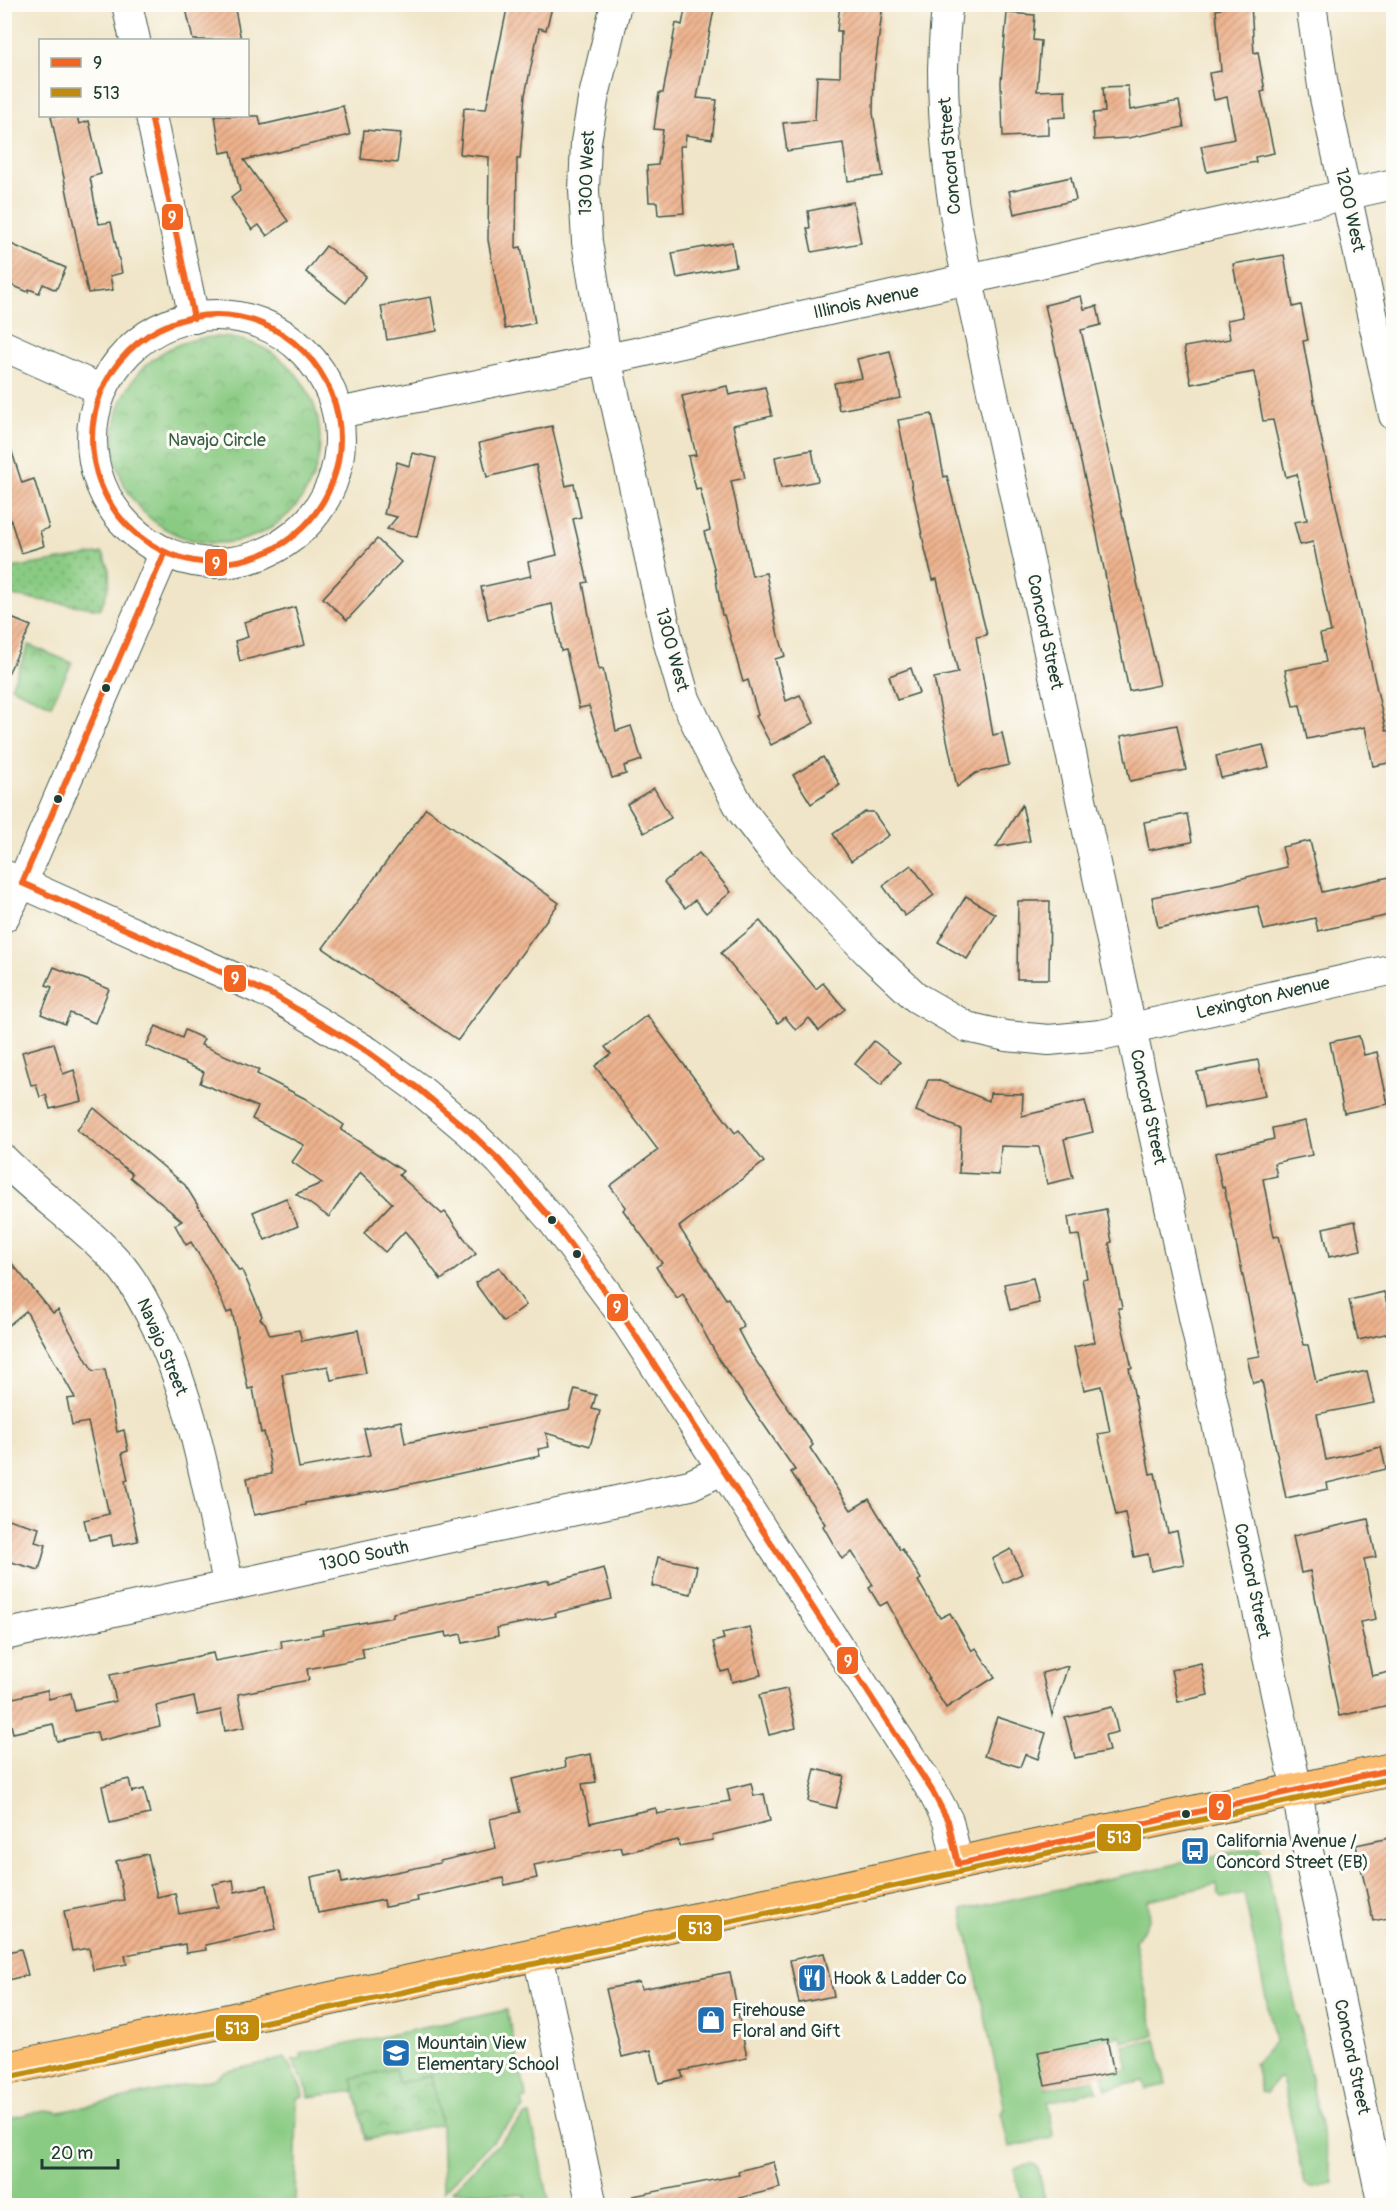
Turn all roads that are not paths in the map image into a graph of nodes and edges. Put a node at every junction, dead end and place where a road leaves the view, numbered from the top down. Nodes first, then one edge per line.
1 (127, 4) edge
2 (616, 4) edge
3 (948, 4) edge
4 (1311, 4) edge
5 (135, 39) edge
6 (151, 117) edge
7 (1394, 184) edge
8 (1346, 194) junction
9 (968, 278) junction
10 (194, 318) junction
11 (4, 346) edge
12 (606, 358) junction
13 (102, 390) junction
14 (338, 413) junction
15 (1394, 416) edge
16 (165, 552) junction
17 (13, 879) edge
18 (4, 917) edge
19 (1394, 969) edge
20 (1131, 1028) junction
21 (4, 1160) edge
22 (722, 1470) junction
23 (229, 1586) junction
24 (4, 1635) edge
25 (1394, 1769) edge
26 (1297, 1790) junction
27 (958, 1864) junction
28 (538, 1954) junction
29 (4, 2069) edge
30 (592, 2205) edge
31 (1383, 2205) edge

1 - 5 street
2 - 12 street, 1300 West
3 - 9 street, Concord Street
4 - 8 street, 1200 West
6 - 10 street
7 - 8 street, Illinois Avenue
8 - 9 street, Illinois Avenue
8 - 15 street, 1200 West
9 - 12 street, Illinois Avenue
9 - 20 street, Concord Street
10 - 13 street
10 - 14 street
11 - 13 street
12 - 14 street, Illinois Avenue
12 - 20 street, 1300 West
13 - 16 street
14 - 16 street
16 - 17 street
17 - 18 street
17 - 22 street
19 - 20 street, Lexington Avenue
20 - 26 street, Concord Street
21 - 23 street, Navajo Street
22 - 23 street, 1300 South
22 - 27 street
23 - 24 street, 1300 South
25 - 26 main road
26 - 27 main road
26 - 31 street, Concord Street
27 - 28 main road
28 - 29 main road
28 - 30 street

